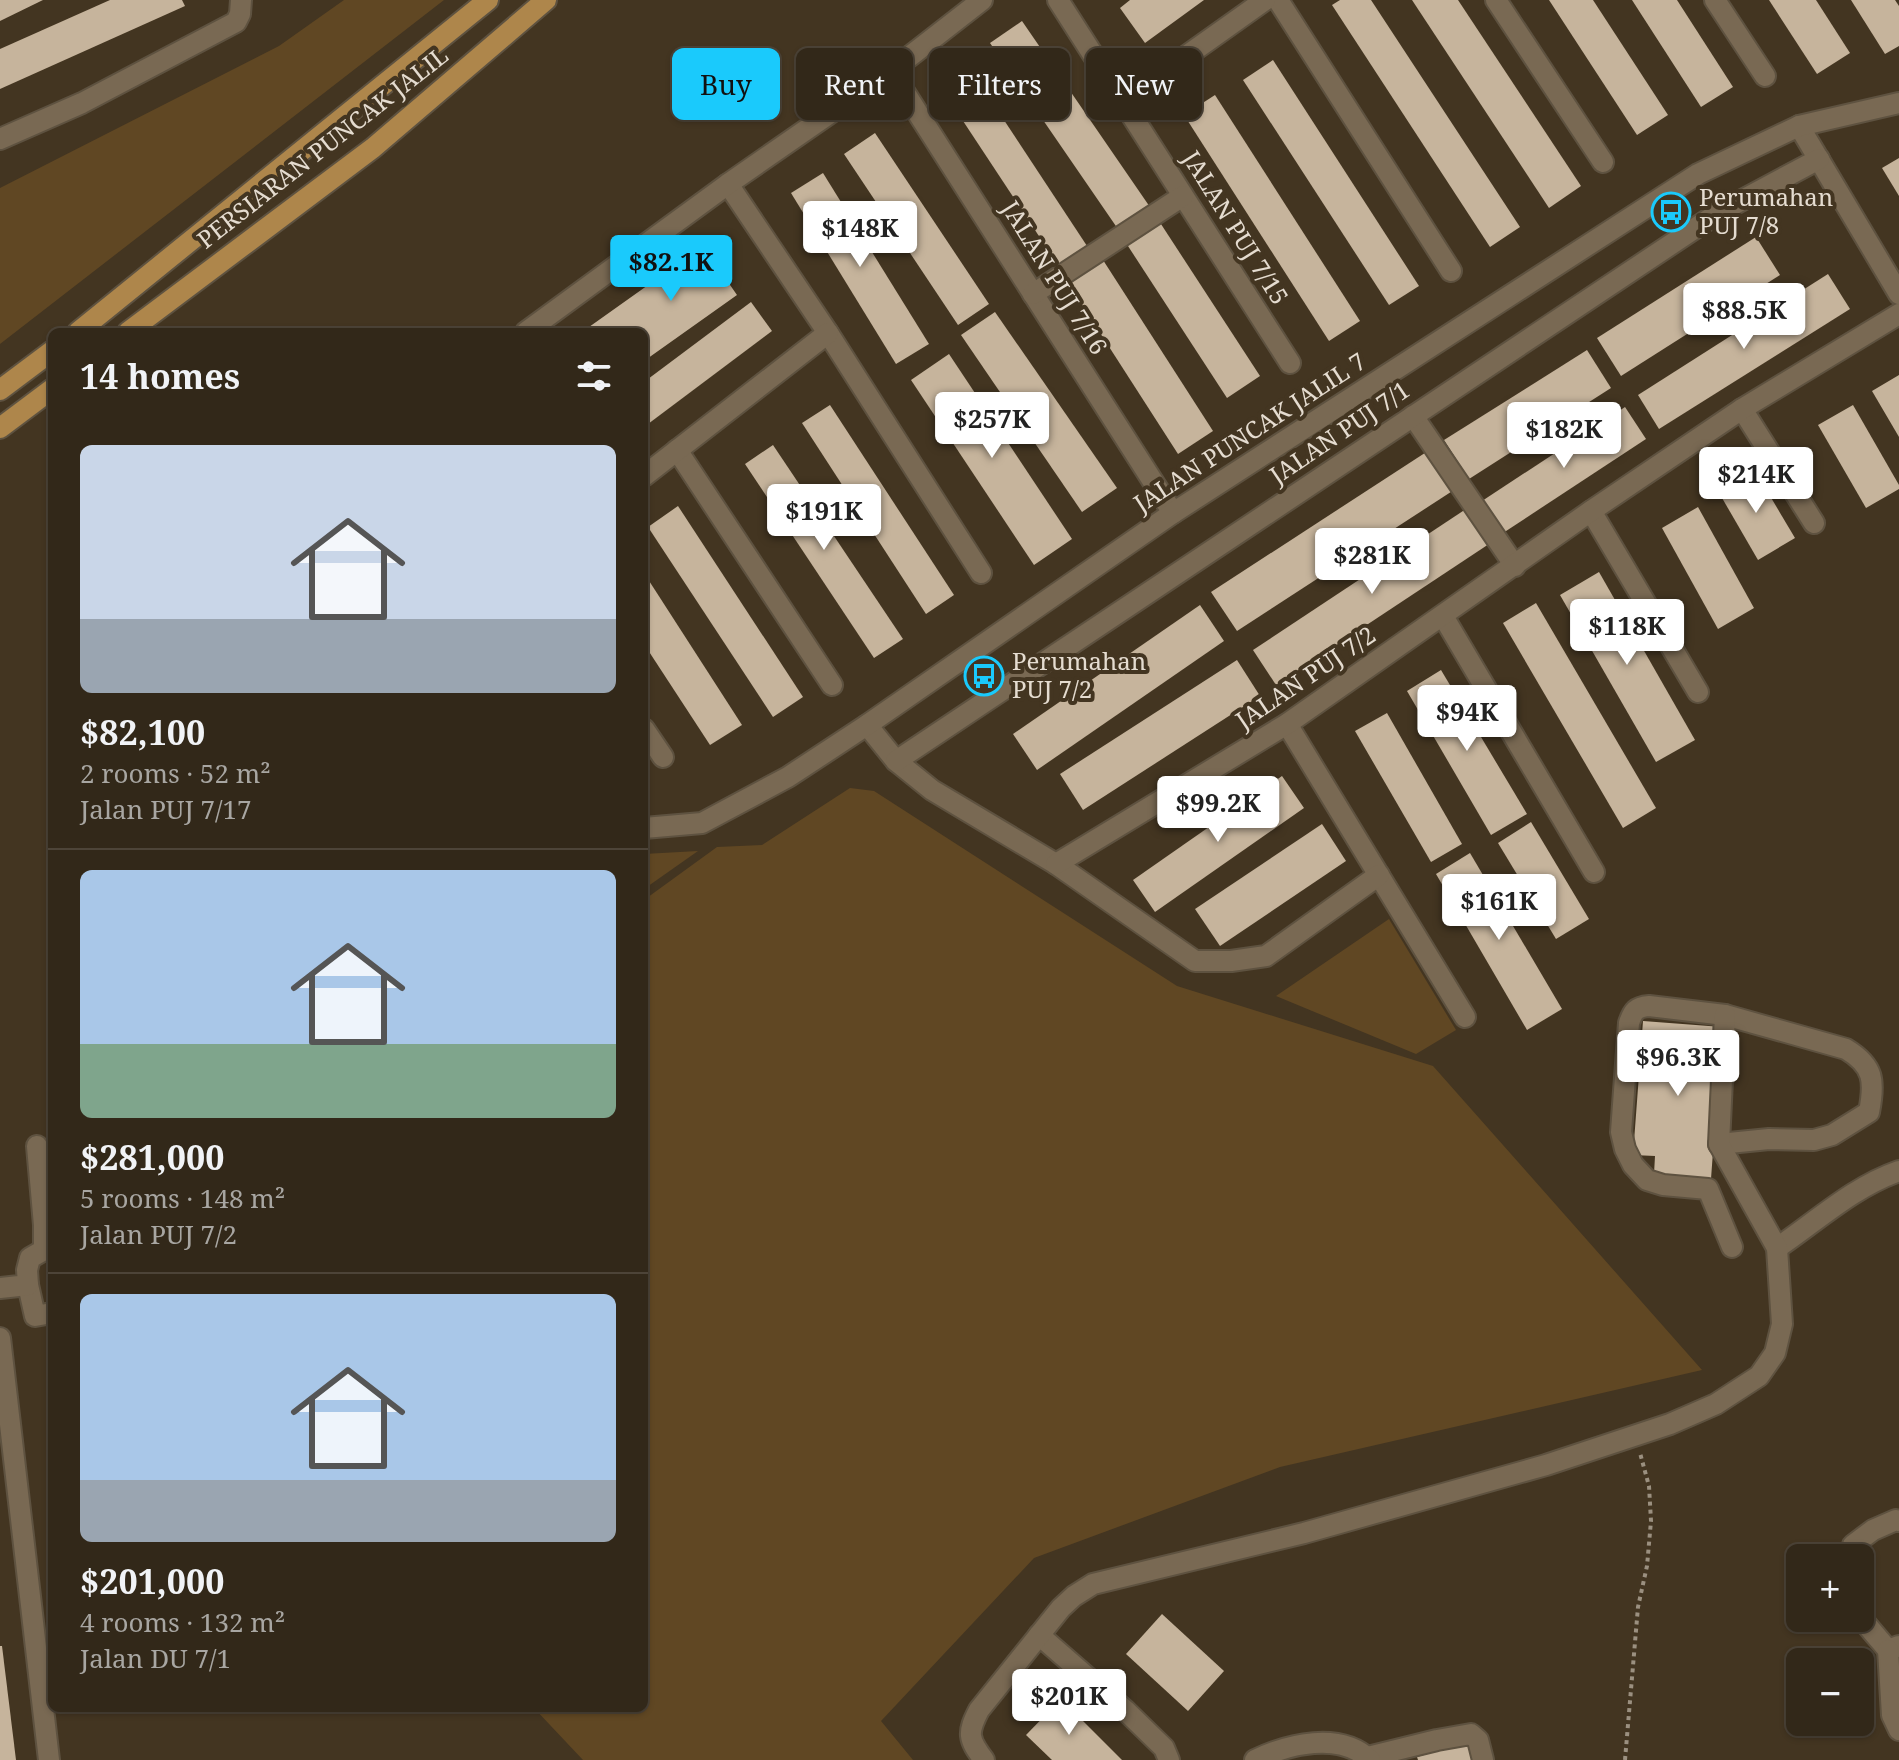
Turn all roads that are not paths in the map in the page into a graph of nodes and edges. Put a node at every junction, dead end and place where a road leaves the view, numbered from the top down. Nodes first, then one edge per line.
1 (241, 0) edge
2 (488, 0) edge
3 (546, 0) edge
4 (982, 0) edge
5 (1058, 0) edge
6 (1265, 0) edge
7 (1278, 0) edge
8 (1496, 0) edge
9 (1715, 0) edge
10 (1089, 48) edge
11 (1198, 48) edge
12 (913, 54) edge
13 (1765, 76) dead end
14 (1899, 103) edge
15 (913, 106) edge
16 (820, 120) edge
17 (1135, 120) edge
18 (1799, 126) junction
19 (0, 139) edge
20 (1819, 159) junction
21 (1603, 162) dead end
22 (728, 184) junction
23 (1183, 196) junction
24 (1451, 271) dead end
25 (1033, 294) junction
26 (1899, 294) edge
27 (1899, 314) edge
28 (99, 326) edge
29 (133, 328) edge
30 (531, 328) edge
31 (828, 333) junction
32 (48, 354) edge
33 (1290, 363) dead end
34 (0, 390) edge
35 (48, 392) edge
36 (1742, 409) junction
37 (1413, 416) junction
38 (0, 428) edge
39 (677, 450) junction
40 (648, 473) edge
41 (1591, 511) junction
42 (1173, 513) junction
43 (1814, 523) dead end
44 (1515, 566) junction
45 (981, 573) dead end
46 (1443, 616) junction
47 (832, 685) dead end
48 (1698, 692) dead end
49 (1287, 724) junction
50 (867, 725) junction
51 (648, 735) edge
52 (663, 757) dead end
53 (896, 761) junction
54 (648, 828) edge
55 (1056, 864) junction
56 (1594, 872) dead end
57 (1379, 875) junction
58 (1725, 1015) junction
59 (1465, 1017) dead end
60 (1719, 1144) junction
61 (37, 1146) dead end
62 (1899, 1171) edge
63 (1737, 1173) junction
64 (1708, 1189) junction
65 (1732, 1247) dead end
66 (1777, 1248) junction
67 (48, 1250) edge
68 (28, 1285) junction
69 (0, 1288) edge
70 (48, 1314) edge
71 (0, 1338) edge
72 (1899, 1521) edge
73 (1854, 1544) edge
74 (1874, 1630) edge
75 (1039, 1635) junction
76 (1893, 1648) edge
77 (46, 1684) edge
78 (1899, 1730) edge
79 (1369, 1758) edge
80 (49, 1760) edge
81 (984, 1760) edge
82 (1169, 1760) edge
83 (1255, 1760) edge
84 (1483, 1760) edge

1 - 19 street
2 - 28 main road, PERSIARAN PUNCAK JALIL
3 - 29 main road, PERSIARAN PUNCAK JALIL
4 - 12 street
5 - 10 street, JALAN PUJ 7/15
6 - 11 street
7 - 24 street
8 - 21 street
9 - 13 street
14 - 18 street, JALAN PUNCAK JALIL 7
15 - 25 street, JALAN PUJ 7/16
16 - 22 street
17 - 23 street, JALAN PUJ 7/15
18 - 20 street
18 - 42 street, JALAN PUNCAK JALIL 7
20 - 26 street
20 - 37 street, JALAN PUJ 7/1
22 - 30 street
22 - 31 street
23 - 25 street
23 - 33 street, JALAN PUJ 7/15
25 - 42 street, JALAN PUJ 7/16
27 - 36 street, JALAN PUJ 7/2
31 - 39 street
31 - 45 street
32 - 34 main road
35 - 38 main road
36 - 41 street, JALAN PUJ 7/2
36 - 43 street
37 - 44 street
37 - 53 street, JALAN PUJ 7/1
39 - 40 street
39 - 47 street
41 - 44 street, JALAN PUJ 7/2
41 - 48 street
42 - 50 street, JALAN PUNCAK JALIL 7
44 - 46 street, JALAN PUJ 7/2
46 - 49 street, JALAN PUJ 7/2
46 - 56 street
49 - 55 street, JALAN PUJ 7/2
49 - 57 street
50 - 53 street
50 - 54 street, JALAN PUNCAK JALIL 7
51 - 52 street
53 - 55 street
55 - 57 street
57 - 59 street
58 - 60 street
58 - 60 street
58 - 64 street
60 - 63 street
61 - 67 street
62 - 66 street
63 - 64 street
63 - 66 street
64 - 65 street
66 - 75 street
67 - 68 street
68 - 69 street
68 - 70 street
71 - 77 street
72 - 73 street
74 - 76 street
75 - 81 street
75 - 82 street
76 - 78 street
77 - 80 street
79 - 83 street
79 - 84 street

